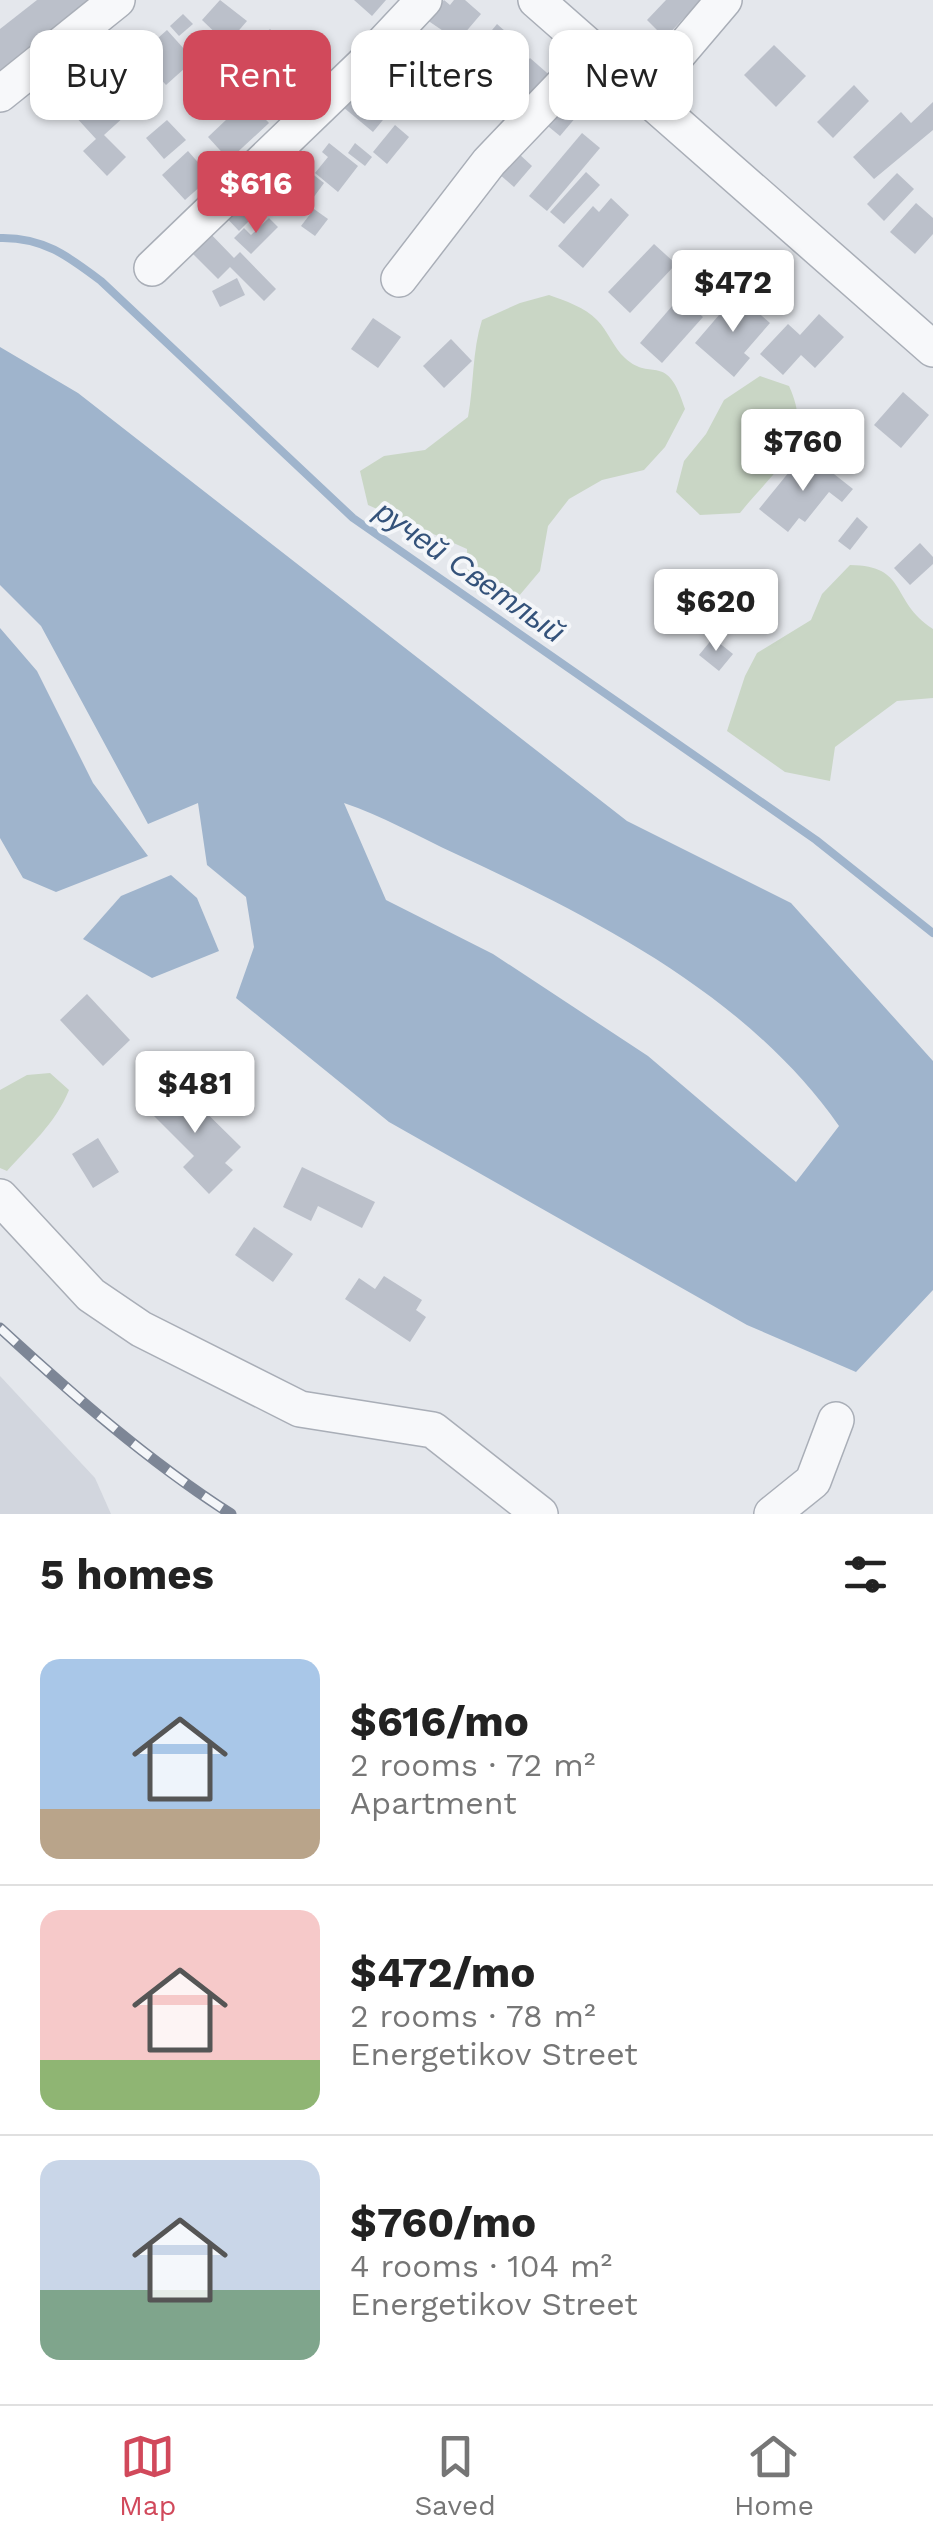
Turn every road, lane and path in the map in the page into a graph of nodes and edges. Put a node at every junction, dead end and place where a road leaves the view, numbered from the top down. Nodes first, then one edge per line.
1 (117, 0) edge
2 (424, 0) edge
3 (536, 0) edge
4 (724, 0) edge
5 (572, 30) edge
6 (693, 36) edge
7 (0, 94) edge
8 (549, 99) edge
9 (675, 120) edge
10 (152, 268) dead end
11 (399, 279) dead end
12 (933, 348) edge
13 (0, 1196) edge
14 (836, 1420) dead end
15 (540, 1514) edge
16 (772, 1514) edge

1 - 7 street
2 - 10 street
3 - 5 street
4 - 6 street
8 - 11 street
9 - 12 street
13 - 15 street
14 - 16 street

